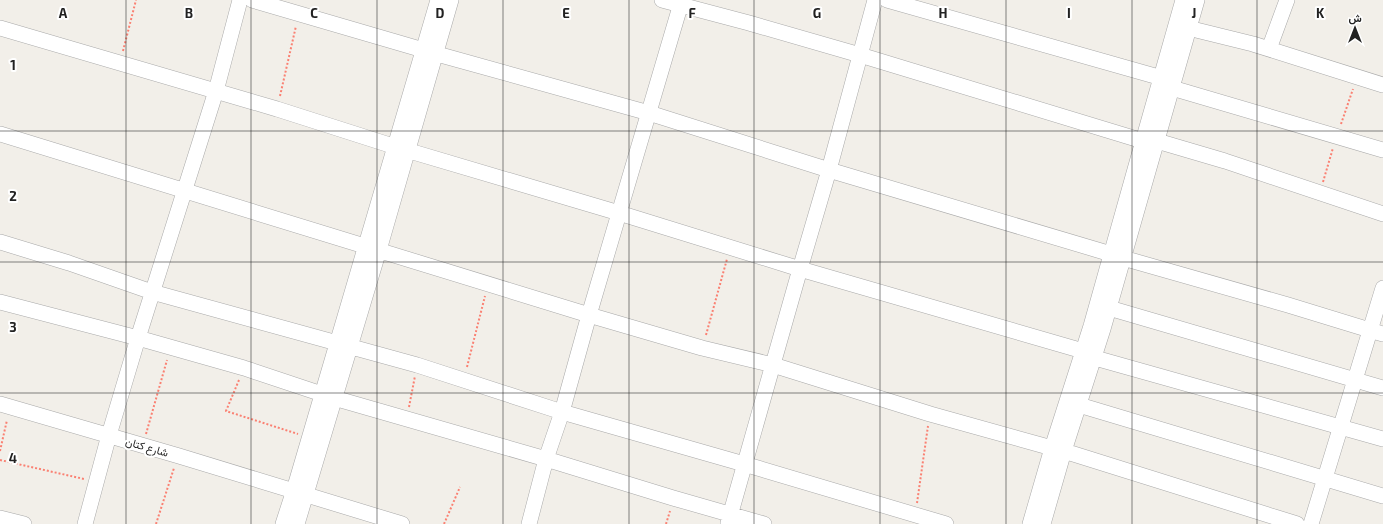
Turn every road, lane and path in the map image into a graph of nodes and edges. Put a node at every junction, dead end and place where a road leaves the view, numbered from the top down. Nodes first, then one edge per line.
1 (136, 0) edge
2 (240, 0) edge
3 (252, 0) edge
4 (438, 0) edge
5 (451, 0) edge
6 (662, 0) edge
7 (875, 0) edge
8 (887, 0) edge
9 (1183, 0) edge
10 (1197, 0) edge
11 (1287, 0) edge
12 (682, 3) edge
13 (299, 13) junction
14 (0, 28) edge
15 (1188, 28) junction
16 (1269, 49) junction
17 (430, 52) junction
18 (860, 55) junction
19 (120, 63) junction
20 (1167, 83) junction
21 (1383, 85) edge
22 (216, 91) junction
23 (277, 109) junction
24 (649, 114) junction
25 (0, 134) edge
26 (1150, 141) junction
27 (402, 149) junction
28 (1383, 150) edge
29 (829, 170) junction
30 (184, 191) junction
31 (619, 213) junction
32 (1383, 214) edge
33 (0, 242) edge
34 (730, 247) junction
35 (373, 248) junction
36 (1117, 256) junction
37 (800, 270) junction
38 (489, 284) junction
39 (1383, 288) edge
40 (152, 292) junction
41 (0, 302) edge
42 (1109, 308) junction
43 (589, 315) junction
44 (1377, 332) edge
45 (138, 338) junction
46 (343, 346) junction
47 (171, 347) junction
48 (702, 348) junction
49 (1089, 354) junction
50 (417, 365) junction
51 (774, 365) junction
52 (244, 368) junction
53 (463, 380) junction
54 (1356, 380) junction
55 (1383, 388) edge
56 (328, 396) junction
57 (5, 405) edge
58 (1079, 405) junction
59 (562, 412) junction
60 (930, 414) junction
61 (406, 418) junction
62 (1340, 427) junction
63 (109, 435) junction
64 (310, 438) junction
65 (1383, 439) edge
66 (143, 445) junction
67 (1058, 450) junction
68 (0, 451) edge
69 (178, 456) junction
70 (546, 459) junction
71 (0, 460) edge
72 (744, 464) junction
73 (1324, 479) junction
74 (96, 482) junction
75 (460, 487) dead end
76 (300, 492) junction
77 (1383, 496) edge
78 (915, 514) junction
79 (0, 518) edge
80 (1038, 518) edge
81 (729, 519) edge
82 (24, 524) edge
83 (85, 524) edge
84 (156, 524) edge
85 (283, 524) edge
86 (296, 524) edge
87 (402, 524) edge
88 (444, 524) edge
89 (529, 524) edge
90 (764, 524) edge
91 (946, 524) edge
92 (1297, 524) edge
93 (1311, 524) edge

1 - 19 path
2 - 22 street
3 - 13 street
4 - 17 street
5 - 17 street
6 - 12 street
7 - 18 street
8 - 20 street
9 - 20 street
10 - 15 street
11 - 16 street
12 - 18 street
12 - 24 street
13 - 17 street
13 - 23 path
14 - 19 street
15 - 16 street
15 - 20 street
16 - 21 street
17 - 24 street
17 - 27 street
18 - 26 street
18 - 29 street
19 - 22 street
20 - 26 street
20 - 28 street
22 - 23 street
22 - 30 street
23 - 27 street
24 - 29 street
24 - 31 street
25 - 30 street
26 - 32 street
26 - 36 street
27 - 31 street
27 - 35 street
29 - 36 street
29 - 37 street
30 - 35 street
30 - 40 street
31 - 34 street
31 - 43 street
33 - 40 street
34 - 37 street
34 - 48 path
35 - 38 street
35 - 46 street
36 - 42 street
36 - 44 street
36 - 49 street
37 - 49 street
37 - 51 street
38 - 43 street
38 - 53 path
39 - 44 street
40 - 45 street
40 - 46 street
41 - 45 street
42 - 49 street
42 - 54 street
43 - 48 street
43 - 59 street
44 - 54 street
45 - 47 street
45 - 63 street
46 - 50 street
46 - 56 street
47 - 52 street
47 - 66 path
48 - 51 street
49 - 58 street
49 - 62 street
49 - 67 street
50 - 53 street
50 - 61 path
51 - 60 street
51 - 72 street
52 - 56 street
52 - 64 path
53 - 59 street
54 - 55 street
54 - 62 street
56 - 61 street
56 - 64 street
56 - 76 street
57 - 63 street, شارع كتان
57 - 68 path
58 - 67 street
58 - 73 street
59 - 70 street
59 - 72 street
60 - 67 street
60 - 78 path
61 - 70 street
62 - 65 street
62 - 73 street
63 - 66 street, شارع كتان
63 - 74 street
64 - 76 street
66 - 69 street, شارع كتان
67 - 80 street
67 - 92 street
69 - 76 street, شارع كتان
69 - 84 path
70 - 81 street
70 - 89 street
71 - 74 path
72 - 78 street
72 - 81 street
73 - 77 street
73 - 93 street
74 - 83 street
75 - 88 path
76 - 85 street
76 - 86 street
76 - 87 street, شارع كتان
78 - 91 street
79 - 82 street
81 - 90 street

